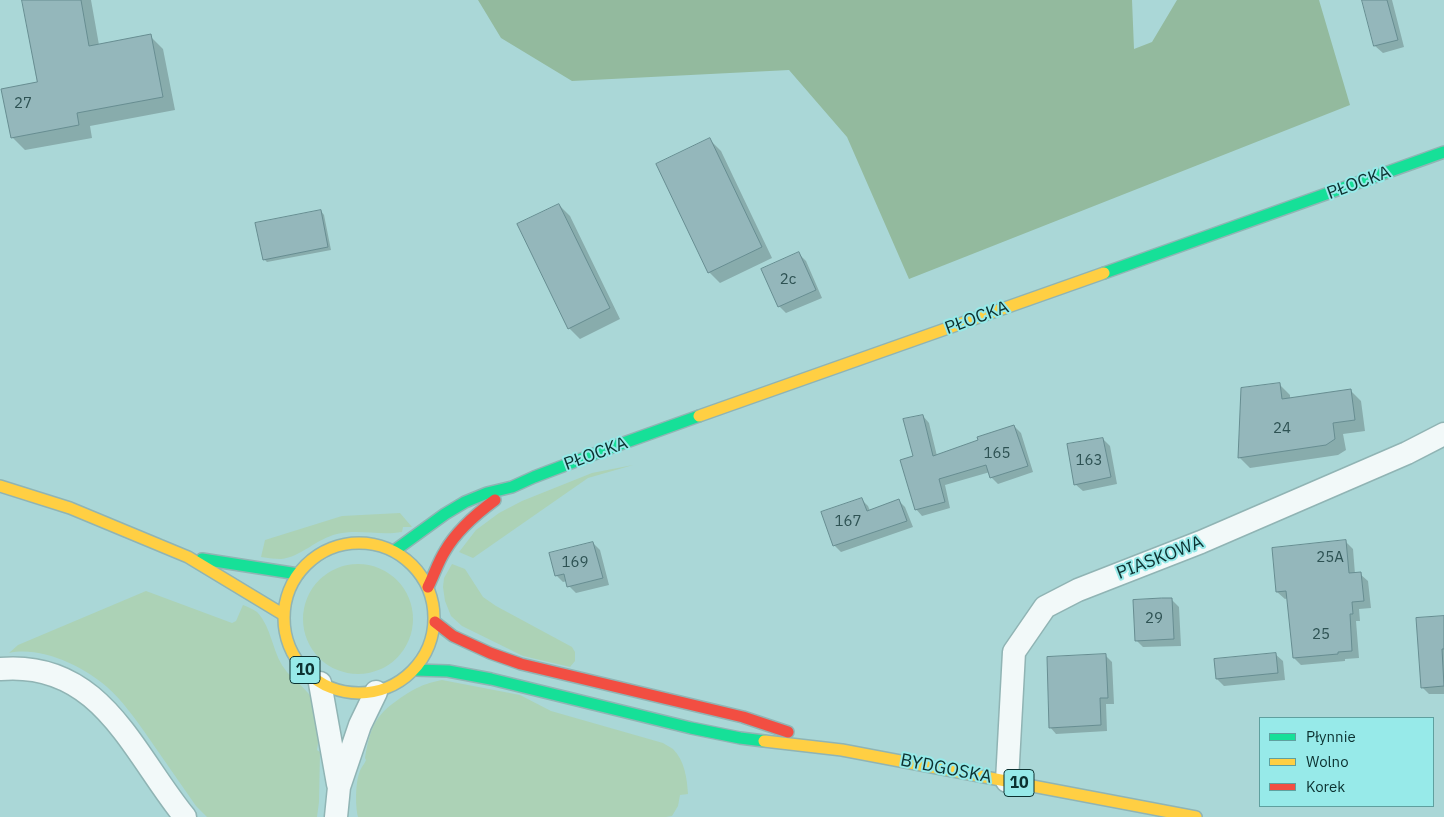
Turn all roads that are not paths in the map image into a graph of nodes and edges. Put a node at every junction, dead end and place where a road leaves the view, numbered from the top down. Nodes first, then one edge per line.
1 (1444, 152) edge
2 (1444, 434) edge
3 (0, 486) edge
4 (512, 487) junction
5 (394, 551) junction
6 (188, 557) junction
7 (298, 574) junction
8 (428, 587) junction
9 (284, 615) junction
10 (435, 622) junction
11 (0, 669) edge
12 (415, 670) junction
13 (320, 683) junction
14 (376, 692) junction
15 (842, 750) junction
16 (1007, 781) junction
17 (339, 787) junction
18 (185, 817) edge
19 (336, 817) edge
20 (1196, 817) edge

1 - 4 main road, PŁOCKA
2 - 16 street, PIASKOWA
3 - 6 main road
4 - 5 main road, PŁOCKA
4 - 8 main road, PŁOCKA
5 - 7 main road, 10
5 - 8 main road, 10
6 - 7 main road
6 - 9 main road
7 - 9 main road, 10
8 - 10 main road, 10
9 - 13 main road, 10
10 - 12 main road, 10
10 - 15 main road, 10
11 - 18 street
12 - 14 main road, 10
12 - 15 main road, 10
13 - 14 main road, 10
13 - 17 street
14 - 17 street
15 - 16 main road, BYDGOSKA / 10
16 - 20 main road, BYDGOSKA / 10
17 - 19 street

